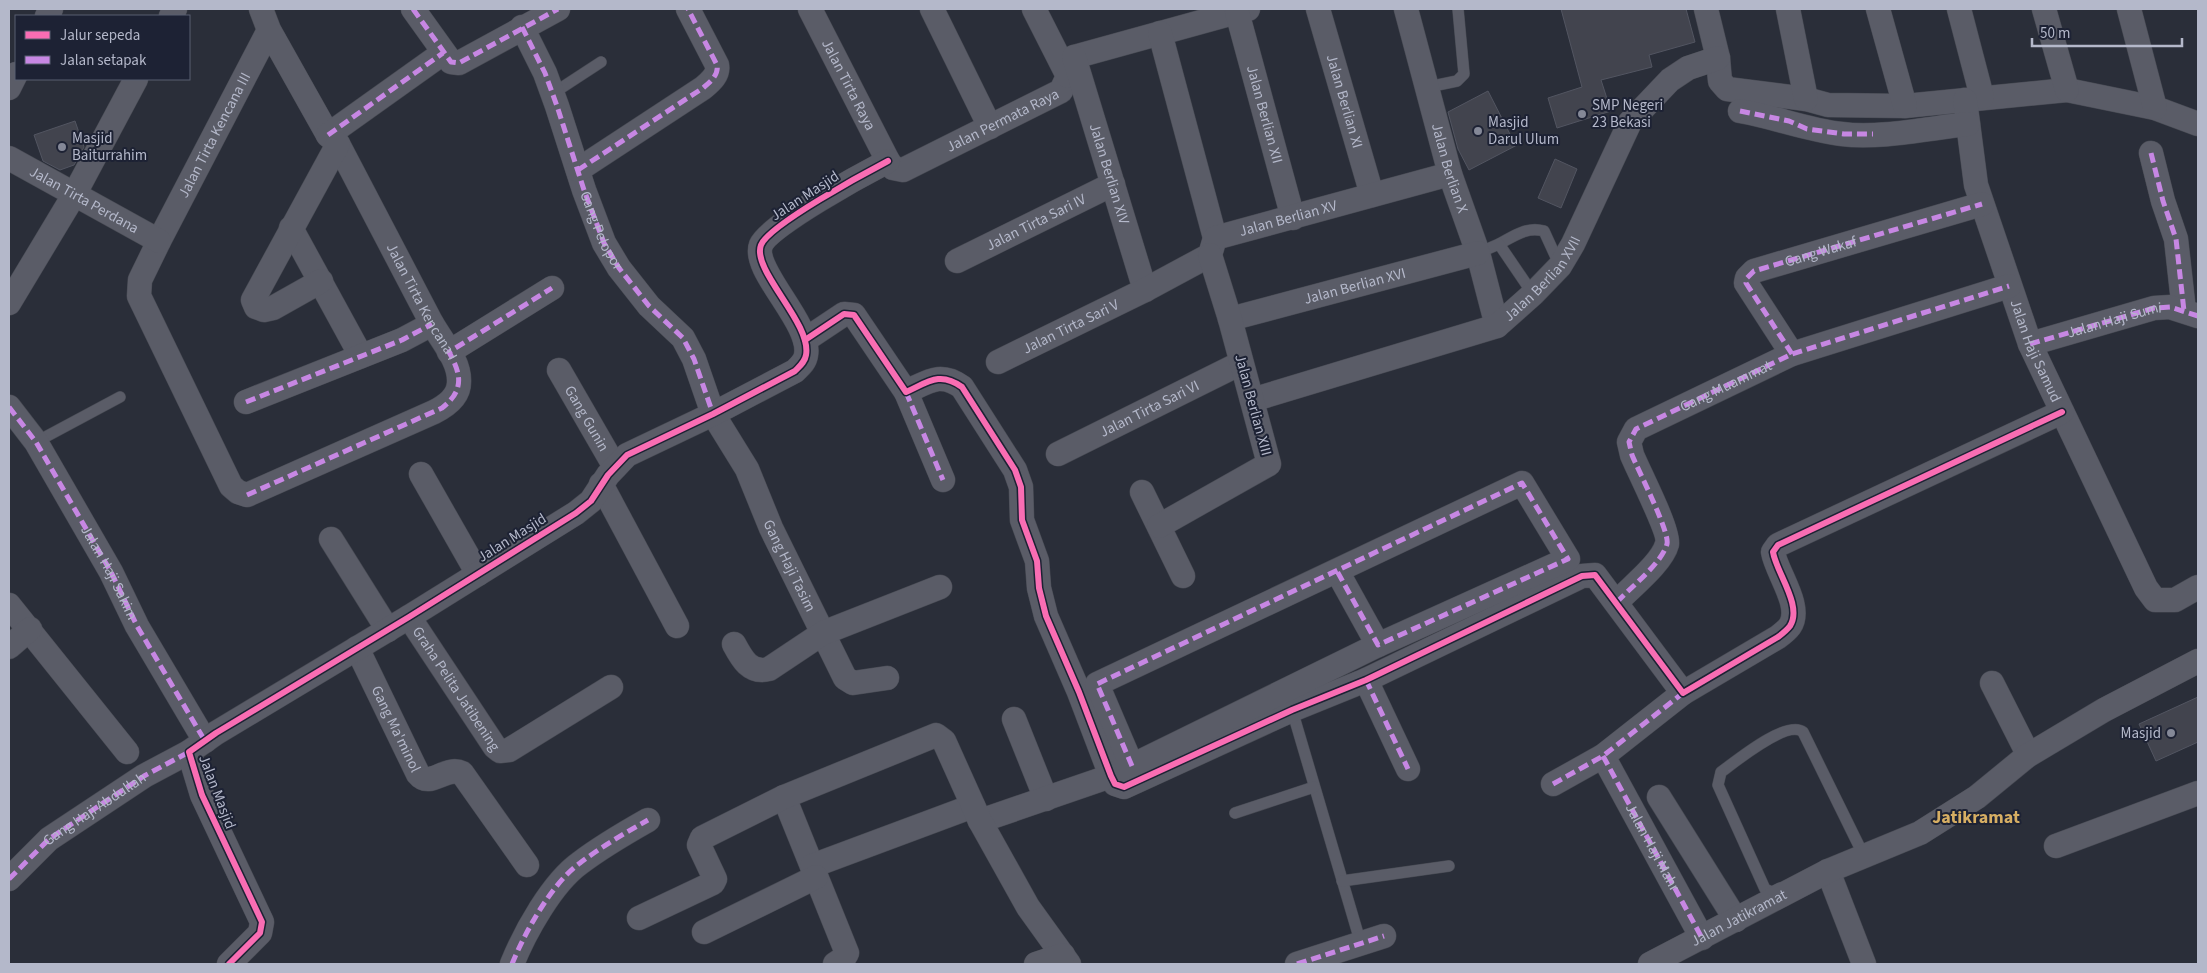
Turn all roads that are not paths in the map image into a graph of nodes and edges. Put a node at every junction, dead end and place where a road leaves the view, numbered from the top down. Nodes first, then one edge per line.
1 (412, 9) edge
2 (555, 9) edge
3 (688, 9) edge
4 (810, 9) edge
5 (932, 9) edge
6 (1034, 9) edge
7 (1318, 9) edge
8 (1406, 9) edge
9 (1458, 9) edge
10 (1706, 9) edge
11 (1788, 9) edge
12 (1878, 9) edge
13 (1959, 9) edge
14 (2044, 9) edge
15 (2129, 9) edge
16 (1242, 10) edge
17 (265, 19) edge
18 (522, 27) junction
19 (1160, 33) junction
20 (444, 53) junction
21 (1718, 58) junction
22 (600, 62) dead end
23 (1071, 67) junction
24 (15, 76) edge
25 (126, 82) edge
26 (1428, 87) junction
27 (9, 88) edge
28 (2067, 90) junction
29 (552, 94) junction
30 (1974, 98) junction
31 (1806, 99) junction
32 (1828, 105) junction
33 (1905, 106) junction
34 (2155, 108) junction
35 (1740, 111) dead end
36 (1968, 124) junction
37 (2198, 124) edge
38 (990, 127) junction
39 (1873, 134) junction
40 (333, 140) junction
41 (2151, 153) dead end
42 (9, 158) edge
43 (888, 161) junction
44 (578, 170) junction
45 (1450, 174) junction
46 (1113, 184) junction
47 (74, 195) junction
48 (1372, 195) junction
49 (1982, 204) junction
50 (1293, 218) junction
51 (292, 228) junction
52 (159, 241) junction
53 (1212, 246) junction
54 (1488, 248) junction
55 (958, 261) dead end
56 (1560, 266) junction
57 (322, 281) junction
58 (2009, 286) junction
59 (552, 288) dead end
60 (1145, 290) junction
61 (1533, 294) junction
62 (9, 303) edge
63 (2191, 313) edge
64 (1230, 319) junction
65 (432, 324) junction
66 (1497, 326) junction
67 (805, 340) junction
68 (2030, 344) junction
69 (449, 352) junction
70 (1792, 354) junction
71 (361, 356) junction
72 (998, 362) dead end
73 (1242, 364) junction
74 (559, 370) dead end
75 (906, 392) junction
76 (120, 398) dead end
77 (1252, 400) junction
78 (246, 402) dead end
79 (9, 407) edge
80 (2062, 412) junction
81 (713, 414) junction
82 (36, 442) junction
83 (1058, 454) dead end
84 (420, 474) dead end
85 (608, 476) junction
86 (943, 480) dead end
87 (1142, 492) dead end
88 (247, 495) joint
89 (1159, 526) junction
90 (331, 539) dead end
91 (1337, 571) junction
92 (478, 574) junction
93 (1183, 576) dead end
94 (940, 587) dead end
95 (2198, 587) edge
96 (1617, 602) junction
97 (9, 605) edge
98 (409, 617) junction
99 (677, 626) dead end
100 (30, 629) junction
101 (388, 630) junction
102 (823, 633) junction
103 (734, 644) dead end
104 (1378, 645) junction
105 (9, 647) edge
106 (357, 648) junction
107 (2198, 661) edge
108 (887, 678) dead end
109 (1366, 680) junction
110 (1992, 683) dead end
111 (611, 687) dead end
112 (1683, 693) junction
113 (1292, 710) junction
114 (1014, 719) dead end
115 (197, 746) junction
116 (127, 752) dead end
117 (1603, 756) junction
118 (2027, 756) junction
119 (1132, 766) junction
120 (1408, 769) dead end
121 (1111, 776) junction
122 (1553, 784) dead end
123 (1314, 787) junction
124 (2198, 793) edge
125 (784, 796) junction
126 (1659, 796) dead end
127 (1046, 799) junction
128 (976, 813) junction
129 (1235, 813) dead end
130 (648, 820) dead end
131 (2056, 846) dead end
132 (1862, 850) junction
133 (527, 865) dead end
134 (1448, 866) dead end
135 (1828, 871) junction
136 (814, 872) junction
137 (9, 879) edge
138 (1342, 881) junction
139 (639, 918) dead end
140 (1736, 920) junction
141 (704, 932) dead end
142 (1384, 936) dead end
143 (1702, 938) junction
144 (1361, 944) junction
145 (1066, 959) edge
146 (1329, 959) edge
147 (229, 964) edge
148 (512, 964) edge
149 (835, 964) edge
150 (1036, 964) edge
151 (1297, 964) edge
152 (1650, 964) edge
153 (1864, 964) edge

1 - 20 street
2 - 18 street
3 - 44 street
4 - 43 street, Jalan Tirta Raya
5 - 38 street
6 - 23 street, Jalan Berlian XIV
7 - 48 street, Jalan Berlian XI
8 - 26 street, Jalan Berlian X
9 - 26 lane
10 - 21 street
11 - 31 street
12 - 33 street
13 - 30 street, Jalan Haji Samud
14 - 28 street
15 - 34 street
16 - 19 street
16 - 50 street, Jalan Berlian XII
17 - 40 street, Jalan Tirta Kencana I
17 - 52 street, Jalan Tirta Kencana III
18 - 20 street
18 - 29 street, Gang Pelopor
19 - 23 street
19 - 53 street, Jalan Berlian XIII
20 - 40 street
21 - 31 street
21 - 56 street, Jalan Berlian XVII
22 - 29 lane
23 - 38 street, Jalan Permata Raya
23 - 46 street, Jalan Berlian XIV
24 - 27 street
25 - 47 street
26 - 45 street, Jalan Berlian X
28 - 30 street
28 - 34 street
29 - 44 street, Gang Pelopor
30 - 33 street
30 - 36 street, Jalan Haji Samud
31 - 32 street
32 - 33 street
32 - 39 street
34 - 37 street
35 - 39 street
36 - 39 street
36 - 49 street, Jalan Haji Samud
38 - 43 street, Jalan Permata Raya
40 - 51 street
40 - 65 street, Jalan Tirta Kencana I
41 - 63 street
42 - 47 street, Jalan Tirta Perdana
43 - 67 street, Jalan Masjid
44 - 81 street, Gang Pelopor
45 - 48 street, Jalan Berlian XV
45 - 54 street, Jalan Berlian X
46 - 55 street, Jalan Tirta Sari IV
46 - 60 street, Jalan Berlian XIV
47 - 52 street, Jalan Tirta Perdana
47 - 62 street
48 - 50 street, Jalan Berlian XV
49 - 58 street, Jalan Haji Samud
49 - 70 street, Gang Wakaf
50 - 53 street, Jalan Berlian XV
51 - 57 street
51 - 57 street
52 - 88 street, Jalan Tirta Kencana III
53 - 60 street, Jalan Berlian XV
53 - 64 street, Jalan Berlian XIII
54 - 56 lane
54 - 61 lane
54 - 64 street, Jalan Berlian XVI
54 - 66 street, Jalan Berlian X
56 - 61 street, Jalan Berlian XVII
57 - 71 street
58 - 68 street, Jalan Haji Samud
58 - 70 street, Gang Muammat
59 - 69 street
60 - 72 street, Jalan Tirta Sari V
61 - 66 street, Jalan Berlian XVII
63 - 68 street, Jalan Haji Sumi
64 - 73 street, Jalan Berlian XIII
65 - 69 street, Jalan Tirta Kencana I
65 - 71 street
66 - 77 street, Jalan Berlian XVII
67 - 75 street
67 - 81 street, Jalan Masjid
68 - 80 street, Jalan Haji Samud
69 - 88 street, Jalan Tirta Kencana I
70 - 96 street, Gang Muammat
71 - 78 street
73 - 77 street, Jalan Berlian XIII
73 - 83 street, Jalan Tirta Sari VI
74 - 85 street, Gang Gunin
75 - 86 street
75 - 121 street
76 - 82 lane
77 - 89 street, Jalan Berlian XIII
79 - 82 street, Jalan Haji Sakim
80 - 95 street, Jalan Haji Samud
80 - 112 street
81 - 85 street, Jalan Masjid
81 - 102 street, Gang Haji Tasim
82 - 115 street, Jalan Haji Sakim
84 - 92 street
85 - 92 street, Jalan Masjid
85 - 99 street, Gang Gunin
87 - 89 street
89 - 93 street
90 - 101 street
91 - 104 street
91 - 104 street
91 - 119 street
92 - 98 street, Jalan Masjid
94 - 102 street
96 - 109 street
96 - 112 street
97 - 100 street
98 - 101 street, Jalan Masjid
98 - 111 street, Graha Pelita Jatibening
100 - 105 street
100 - 116 street
101 - 106 street, Jalan Masjid
102 - 103 street
102 - 108 street, Gang Haji Tasim
104 - 119 street
106 - 115 street, Jalan Masjid
106 - 133 street, Gang Ma'minol
107 - 118 street, Jalan Jatikramat
109 - 113 street
109 - 120 street
110 - 118 street
112 - 117 street
113 - 121 street
113 - 123 lane
114 - 127 street
115 - 137 street, Gang Haji Abdullah
115 - 147 street, Jalan Masjid
117 - 122 street
117 - 143 street, Jalan Haji Mahr
118 - 132 street, Jalan Jatikramat
119 - 121 street
121 - 127 street
123 - 129 lane
123 - 138 lane
124 - 131 street
125 - 128 street
125 - 136 street
125 - 139 street
126 - 140 street
127 - 128 street
128 - 136 street
128 - 145 street
130 - 148 street
132 - 132 lane
132 - 135 street, Jalan Jatikramat
134 - 138 lane
135 - 140 street, Jalan Jatikramat
135 - 153 street
136 - 141 street
136 - 149 street
138 - 144 lane
140 - 143 street, Jalan Jatikramat
142 - 144 street
143 - 152 street, Jalan Jatikramat
144 - 146 street
145 - 150 street
146 - 151 street

